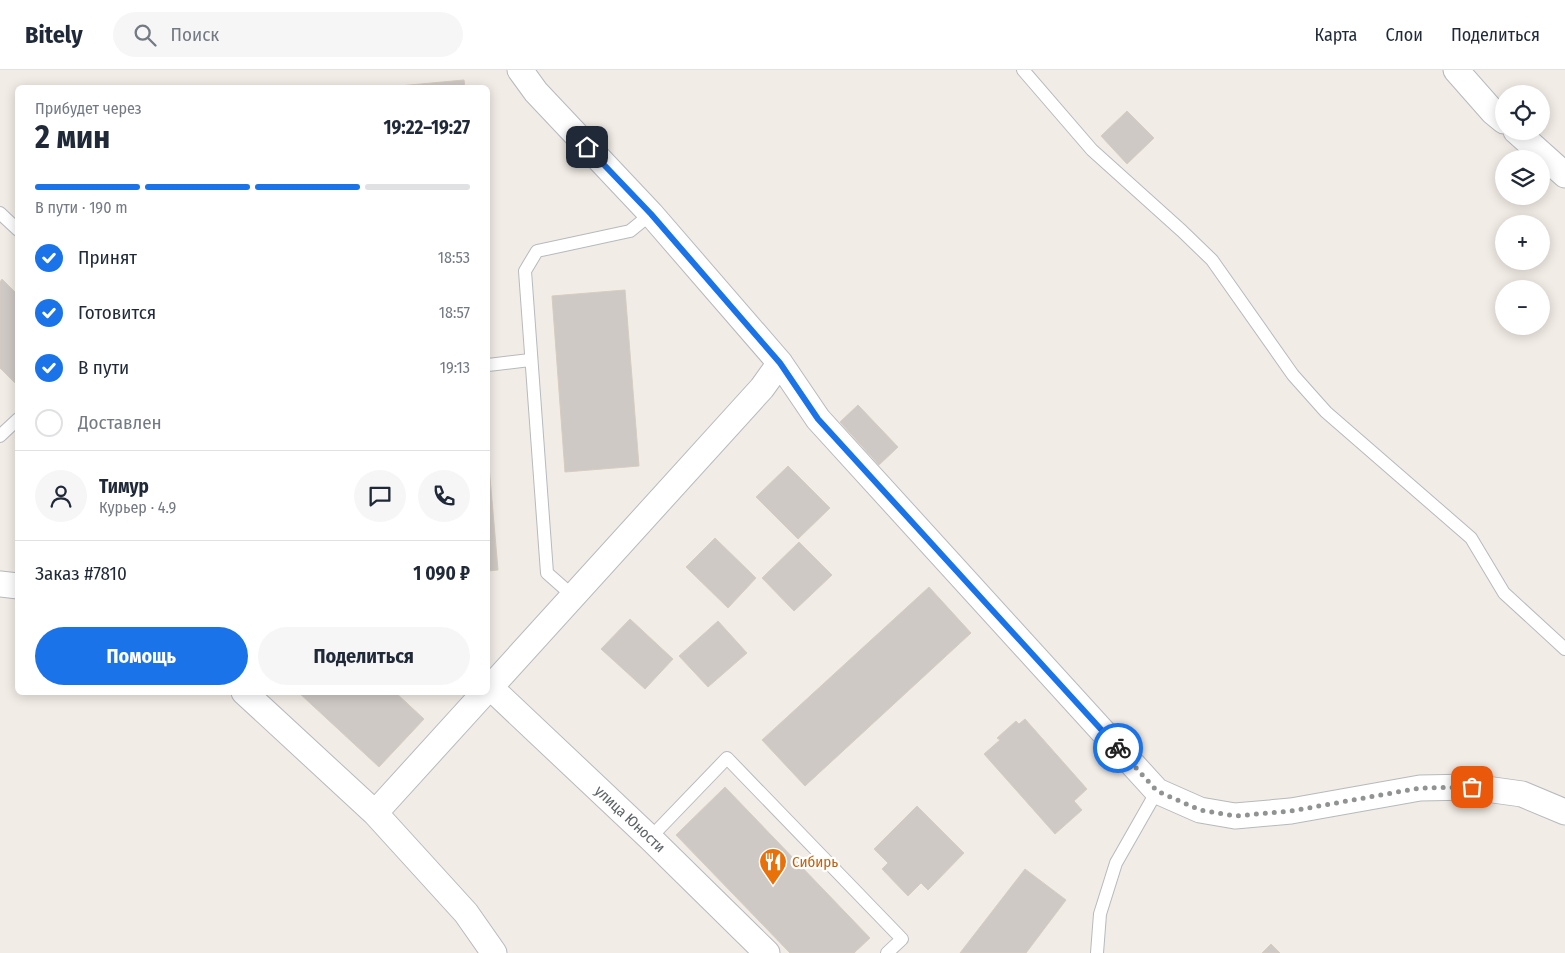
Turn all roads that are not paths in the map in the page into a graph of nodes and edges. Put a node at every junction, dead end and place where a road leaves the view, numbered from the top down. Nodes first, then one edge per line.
1 (520, 70) edge
2 (1022, 70) edge
3 (1456, 70) edge
4 (1495, 114) edge
5 (1526, 140) edge
6 (1565, 175) edge
7 (0, 213) edge
8 (651, 214) junction
9 (15, 227) edge
10 (530, 360) junction
11 (780, 363) junction
12 (490, 365) edge
13 (15, 422) edge
14 (0, 436) edge
15 (0, 584) edge
16 (15, 586) edge
17 (573, 596) junction
18 (1565, 650) edge
19 (490, 687) edge
20 (490, 691) edge
21 (247, 695) edge
22 (483, 695) edge
23 (1157, 791) junction
24 (1565, 812) edge
25 (375, 813) junction
26 (650, 838) junction
27 (494, 953) edge
28 (768, 953) edge
29 (887, 953) edge
30 (1097, 953) edge

1 - 8 street
2 - 18 lane
3 - 4 street
5 - 6 street
7 - 9 lane
8 - 10 lane
8 - 11 street
10 - 12 lane
10 - 17 lane
11 - 17 street
11 - 23 street
13 - 14 lane
15 - 16 street
17 - 19 street
20 - 26 street, улица Юности
21 - 25 street
22 - 25 street
23 - 24 street
23 - 30 lane
25 - 27 street
26 - 28 street, улица Юности
26 - 29 lane

